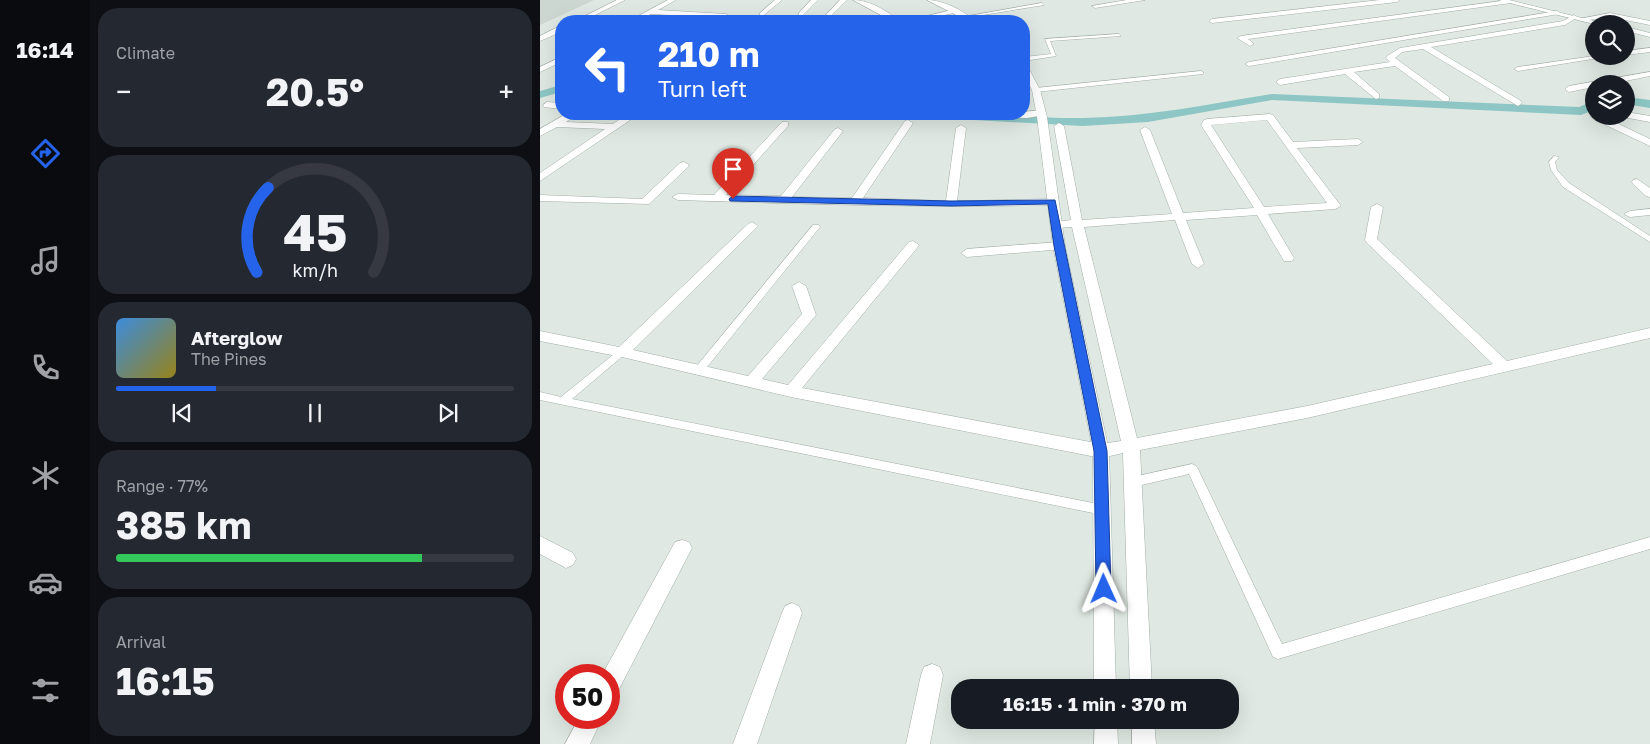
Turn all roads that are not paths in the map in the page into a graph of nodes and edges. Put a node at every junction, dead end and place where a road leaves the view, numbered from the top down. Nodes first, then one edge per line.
1 (622, 0) edge
2 (673, 0) edge
3 (779, 0) edge
4 (814, 0) edge
5 (844, 0) edge
6 (856, 0) edge
7 (930, 0) edge
8 (1142, 0) edge
9 (1397, 0) edge
10 (1505, 1) edge
11 (1042, 4) dead end
12 (1095, 6) dead end
13 (649, 12) junction
14 (956, 12) junction
15 (1557, 13) junction
16 (676, 14) joint
17 (762, 14) dead end
18 (801, 14) dead end
19 (591, 15) edge
20 (643, 15) edge
21 (701, 15) edge
22 (829, 15) edge
23 (886, 15) edge
24 (940, 15) edge
25 (963, 15) edge
26 (971, 15) edge
27 (1578, 18) junction
28 (1585, 20) edge
29 (1212, 21) dead end
30 (1649, 23) edge
31 (1635, 31) edge
32 (555, 32) edge
33 (1119, 35) dead end
34 (1650, 35) edge
35 (540, 39) edge
36 (1383, 42) junction
37 (1250, 44) dead end
38 (1424, 46) junction
39 (1400, 50) junction
40 (1650, 50) edge
41 (1635, 52) edge
42 (1030, 58) edge
43 (1585, 59) edge
44 (555, 62) edge
45 (1397, 63) junction
46 (1249, 64) dead end
47 (1518, 69) dead end
48 (540, 70) edge
49 (1347, 71) junction
50 (1201, 73) dead end
51 (1650, 74) edge
52 (1635, 77) edge
53 (1030, 78) edge
54 (1280, 82) dead end
55 (1585, 86) edge
56 (1569, 89) dead end
57 (1036, 90) junction
58 (1376, 96) dead end
59 (1446, 99) dead end
60 (1518, 103) dead end
61 (546, 105) dead end
62 (555, 106) edge
63 (1030, 116) edge
64 (1635, 116) edge
65 (1042, 119) junction
66 (1650, 119) edge
67 (562, 120) edge
68 (625, 120) edge
69 (908, 123) dead end
70 (556, 124) junction
71 (785, 124) dead end
72 (1613, 125) edge
73 (1059, 126) dead end
74 (614, 127) junction
75 (961, 128) dead end
76 (1145, 130) dead end
77 (838, 131) dead end
78 (541, 132) edge
79 (1358, 142) dead end
80 (1650, 143) edge
81 (1292, 145) junction
82 (1556, 157) dead end
83 (684, 165) dead end
84 (540, 178) edge
85 (1636, 182) dead end
86 (1650, 194) edge
87 (678, 197) dead end
88 (540, 198) edge
89 (717, 198) junction
90 (783, 201) junction
91 (855, 202) junction
92 (1052, 202) junction
93 (951, 204) junction
94 (1377, 207) dead end
95 (1261, 210) junction
96 (1650, 212) edge
97 (1630, 214) dead end
98 (1179, 215) junction
99 (1077, 222) junction
100 (1056, 225) junction
101 (752, 226) dead end
102 (816, 227) dead end
103 (1650, 240) edge
104 (913, 245) dead end
105 (1059, 246) junction
106 (967, 253) dead end
107 (1288, 258) dead end
108 (1198, 264) dead end
109 (800, 286) dead end
110 (1650, 332) edge
111 (540, 336) edge
112 (622, 352) junction
113 (1504, 366) junction
114 (699, 370) junction
115 (751, 382) junction
116 (791, 391) junction
117 (540, 396) edge
118 (563, 401) junction
119 (1131, 446) junction
120 (1101, 451) junction
121 (1133, 482) junction
122 (1102, 510) junction
123 (1650, 543) edge
124 (540, 544) edge
125 (682, 548) dead end
126 (566, 559) dead end
127 (792, 613) dead end
128 (620, 664) edge
129 (932, 675) dead end
130 (1105, 679) edge
131 (1141, 679) edge
132 (586, 729) edge
133 (1106, 729) edge
134 (1143, 729) edge
135 (577, 744) edge
136 (745, 744) edge
137 (918, 744) edge
138 (1106, 744) edge
139 (1144, 744) edge

1 - 19 street
2 - 13 street
3 - 17 street
4 - 18 street
5 - 22 street
6 - 23 street
7 - 14 street
8 - 12 street
9 - 29 street
10 - 15 street
10 - 37 street
11 - 26 lane
13 - 16 street
13 - 20 street
14 - 24 street
14 - 25 street
15 - 27 street
15 - 36 street
16 - 21 street
27 - 28 street
27 - 30 street
27 - 38 street
31 - 34 street
32 - 35 street
33 - 42 lane
36 - 39 street
36 - 46 street
38 - 39 street
38 - 60 street
39 - 45 street
40 - 41 street
43 - 47 street
44 - 48 street
45 - 49 street
45 - 59 street
49 - 54 street
49 - 58 street
50 - 57 lane
51 - 52 street
53 - 57 street
55 - 56 street
57 - 65 street
61 - 62 street
63 - 65 street
64 - 66 street
65 - 92 street
67 - 70 street
68 - 74 street
69 - 91 street
70 - 74 street
70 - 78 street
71 - 89 street
72 - 80 street
73 - 99 street
74 - 84 street
75 - 93 street
76 - 98 street
77 - 90 street
79 - 81 street
81 - 95 street
81 - 95 street
82 - 103 lane
83 - 88 street
85 - 86 street
87 - 89 street
89 - 90 street
90 - 91 street
91 - 93 street
92 - 93 street
92 - 100 street
94 - 113 street
95 - 98 street
95 - 107 street
96 - 97 street
98 - 99 street
98 - 108 street
99 - 100 street
99 - 119 street
100 - 105 street
101 - 112 street
102 - 114 lane
104 - 116 street
105 - 106 street
105 - 120 street
109 - 115 street
110 - 113 street
111 - 112 street
112 - 114 street
112 - 118 lane
113 - 119 street
114 - 115 street
115 - 116 street
116 - 120 street
117 - 118 lane
118 - 122 lane
119 - 120 street
119 - 121 street
120 - 122 street
121 - 123 lane
121 - 131 street
122 - 130 street
124 - 126 street
125 - 128 street
127 - 136 street
129 - 137 street
132 - 135 street
133 - 138 street
134 - 139 street

